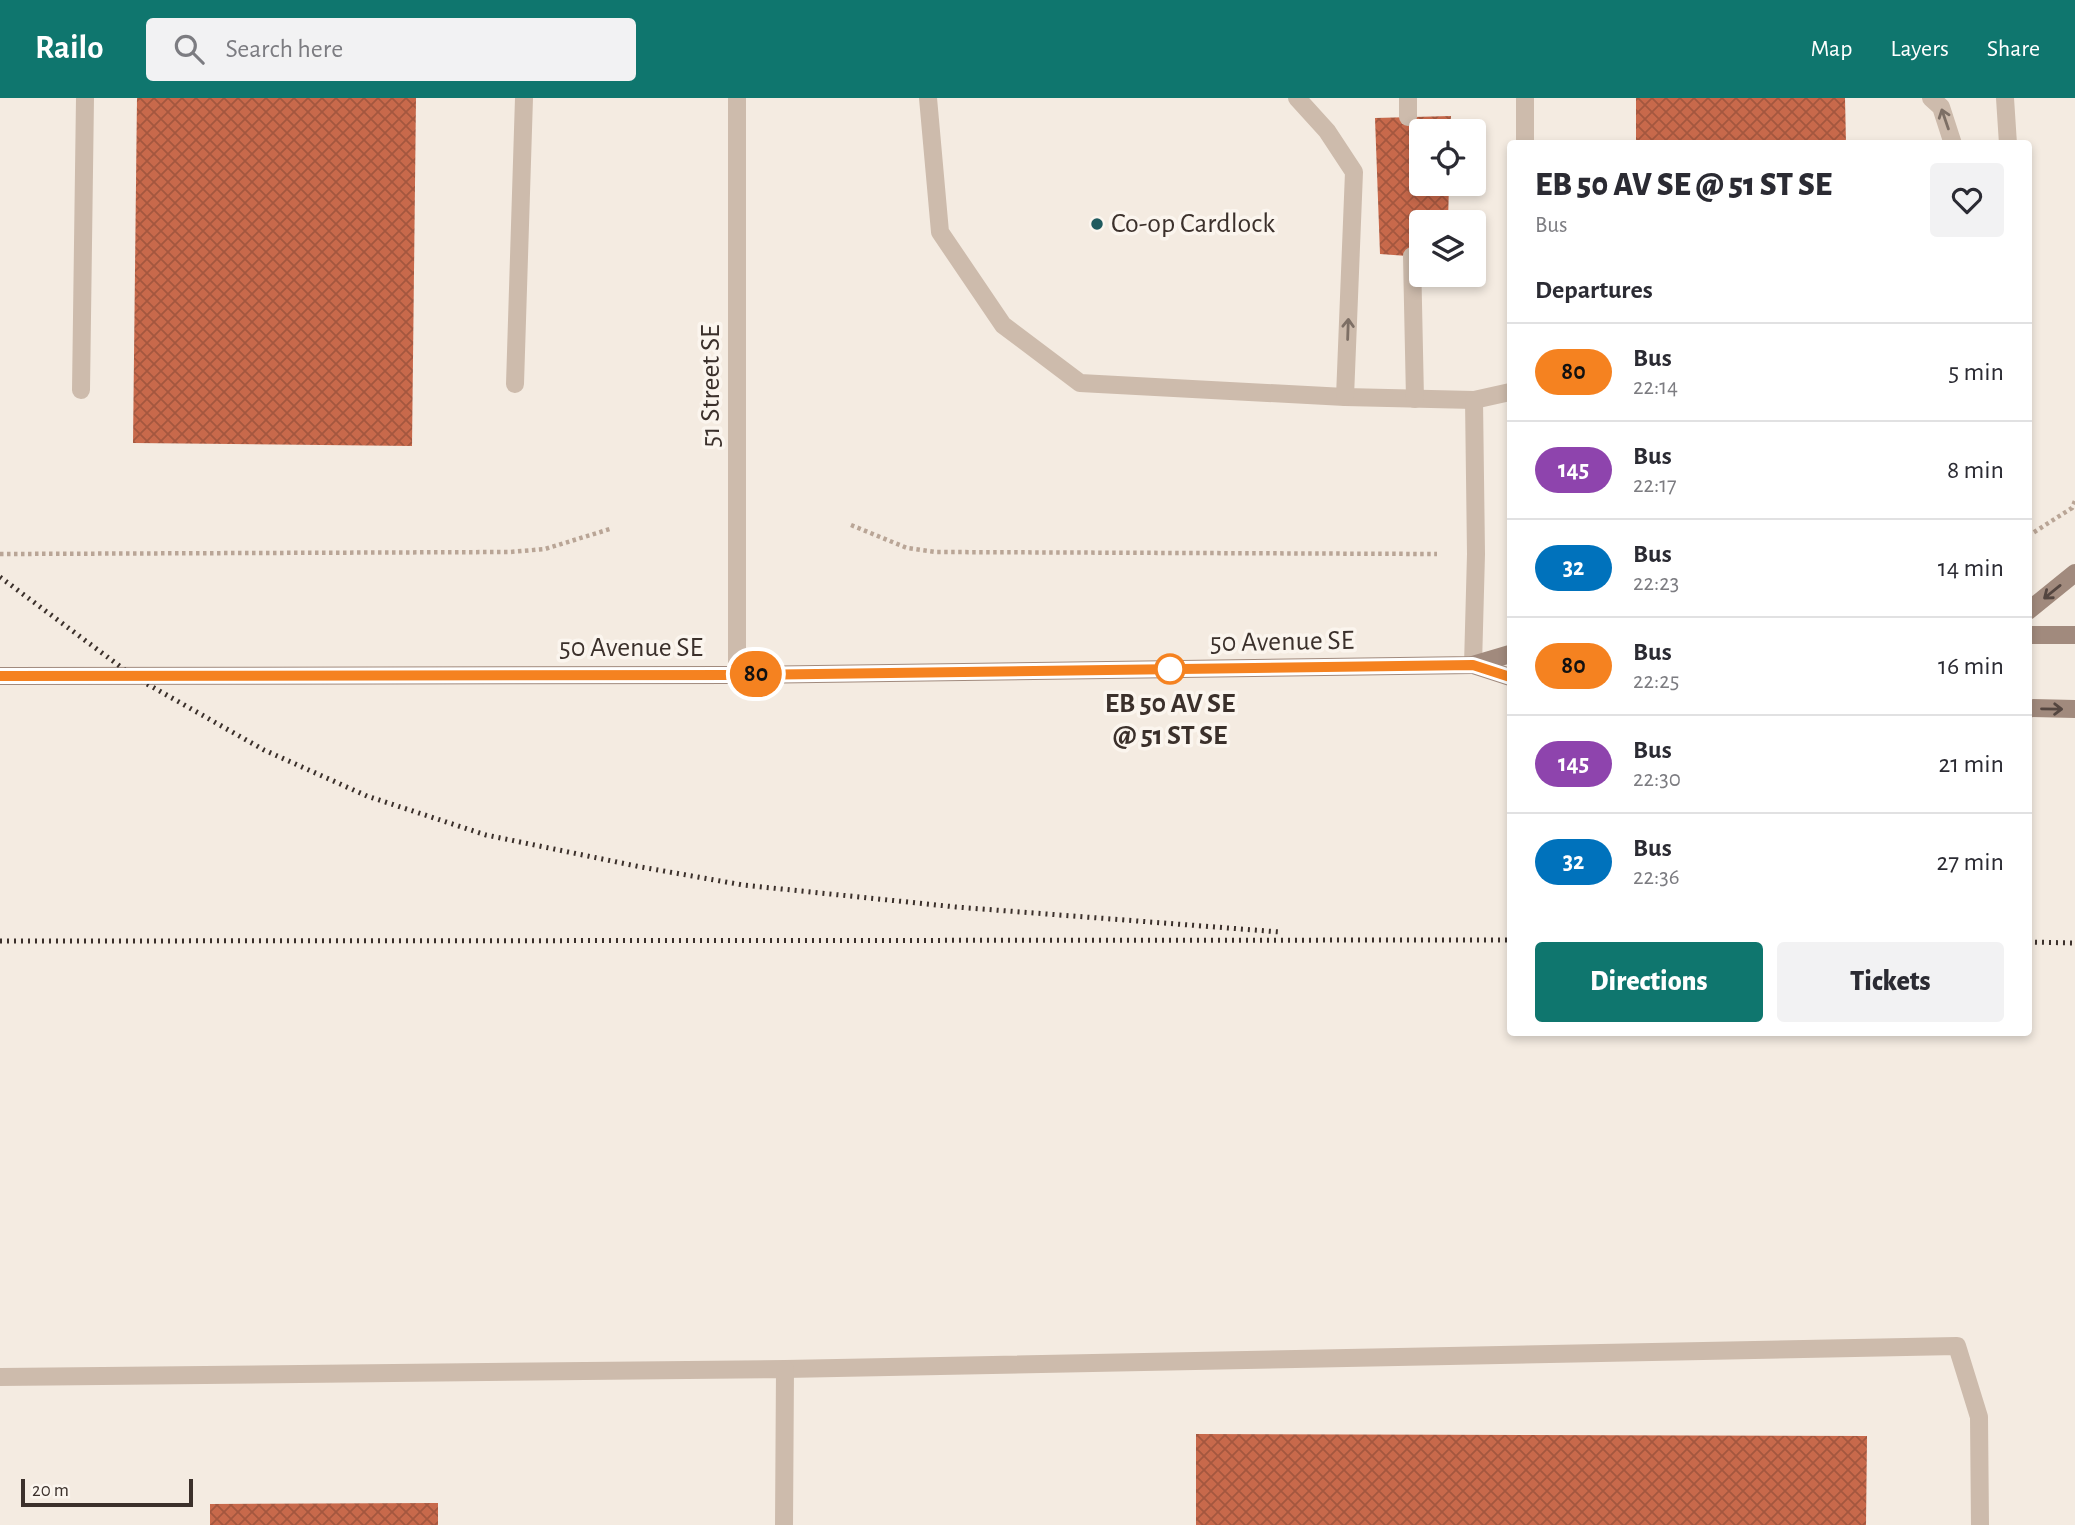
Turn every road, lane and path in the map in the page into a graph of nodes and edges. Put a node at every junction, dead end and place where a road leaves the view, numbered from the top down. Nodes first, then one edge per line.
1 (85, 98) edge
2 (524, 98) edge
3 (737, 98) edge
4 (928, 98) edge
5 (1297, 98) edge
6 (1408, 98) edge
7 (1525, 98) edge
8 (1931, 98) edge
9 (2005, 98) edge
10 (1408, 117) dead end
11 (1525, 140) edge
12 (1952, 140) edge
13 (2008, 140) edge
14 (1413, 287) edge
15 (514, 384) dead end
16 (81, 390) dead end
17 (1507, 393) edge
18 (1345, 397) junction
19 (1415, 399) junction
20 (1474, 400) junction
21 (2075, 501) edge
22 (851, 525) dead end
23 (610, 529) dead end
24 (2032, 533) edge
25 (0, 554) edge
26 (1476, 554) junction
27 (2075, 573) edge
28 (2032, 608) edge
29 (2032, 635) edge
30 (2075, 635) edge
31 (1507, 655) edge
32 (1473, 665) junction
33 (737, 675) junction
34 (0, 676) edge
35 (1507, 676) edge
36 (2032, 708) edge
37 (2075, 709) edge
38 (785, 1369) junction
39 (0, 1377) edge
40 (784, 1525) edge
41 (1980, 1525) edge

1 - 16 street
2 - 15 street
3 - 33 street, 51 Street SE
4 - 18 street
18 -> 5 street
6 - 10 street
7 - 11 street
12 -> 8 street
9 - 13 street
14 - 19 street
17 - 20 street
18 - 19 street
19 - 20 street
20 - 26 street
21 - 24 path
22 - 26 path
23 - 25 path
26 - 32 street
27 -> 28 street
29 - 30 street
31 - 32 street, 50 Avenue SE
32 - 33 street, 50 Avenue SE
32 - 35 street, 50 Avenue SE
33 - 34 street, 50 Avenue SE
36 -> 37 street
38 - 39 street
38 - 40 street
38 - 41 street

